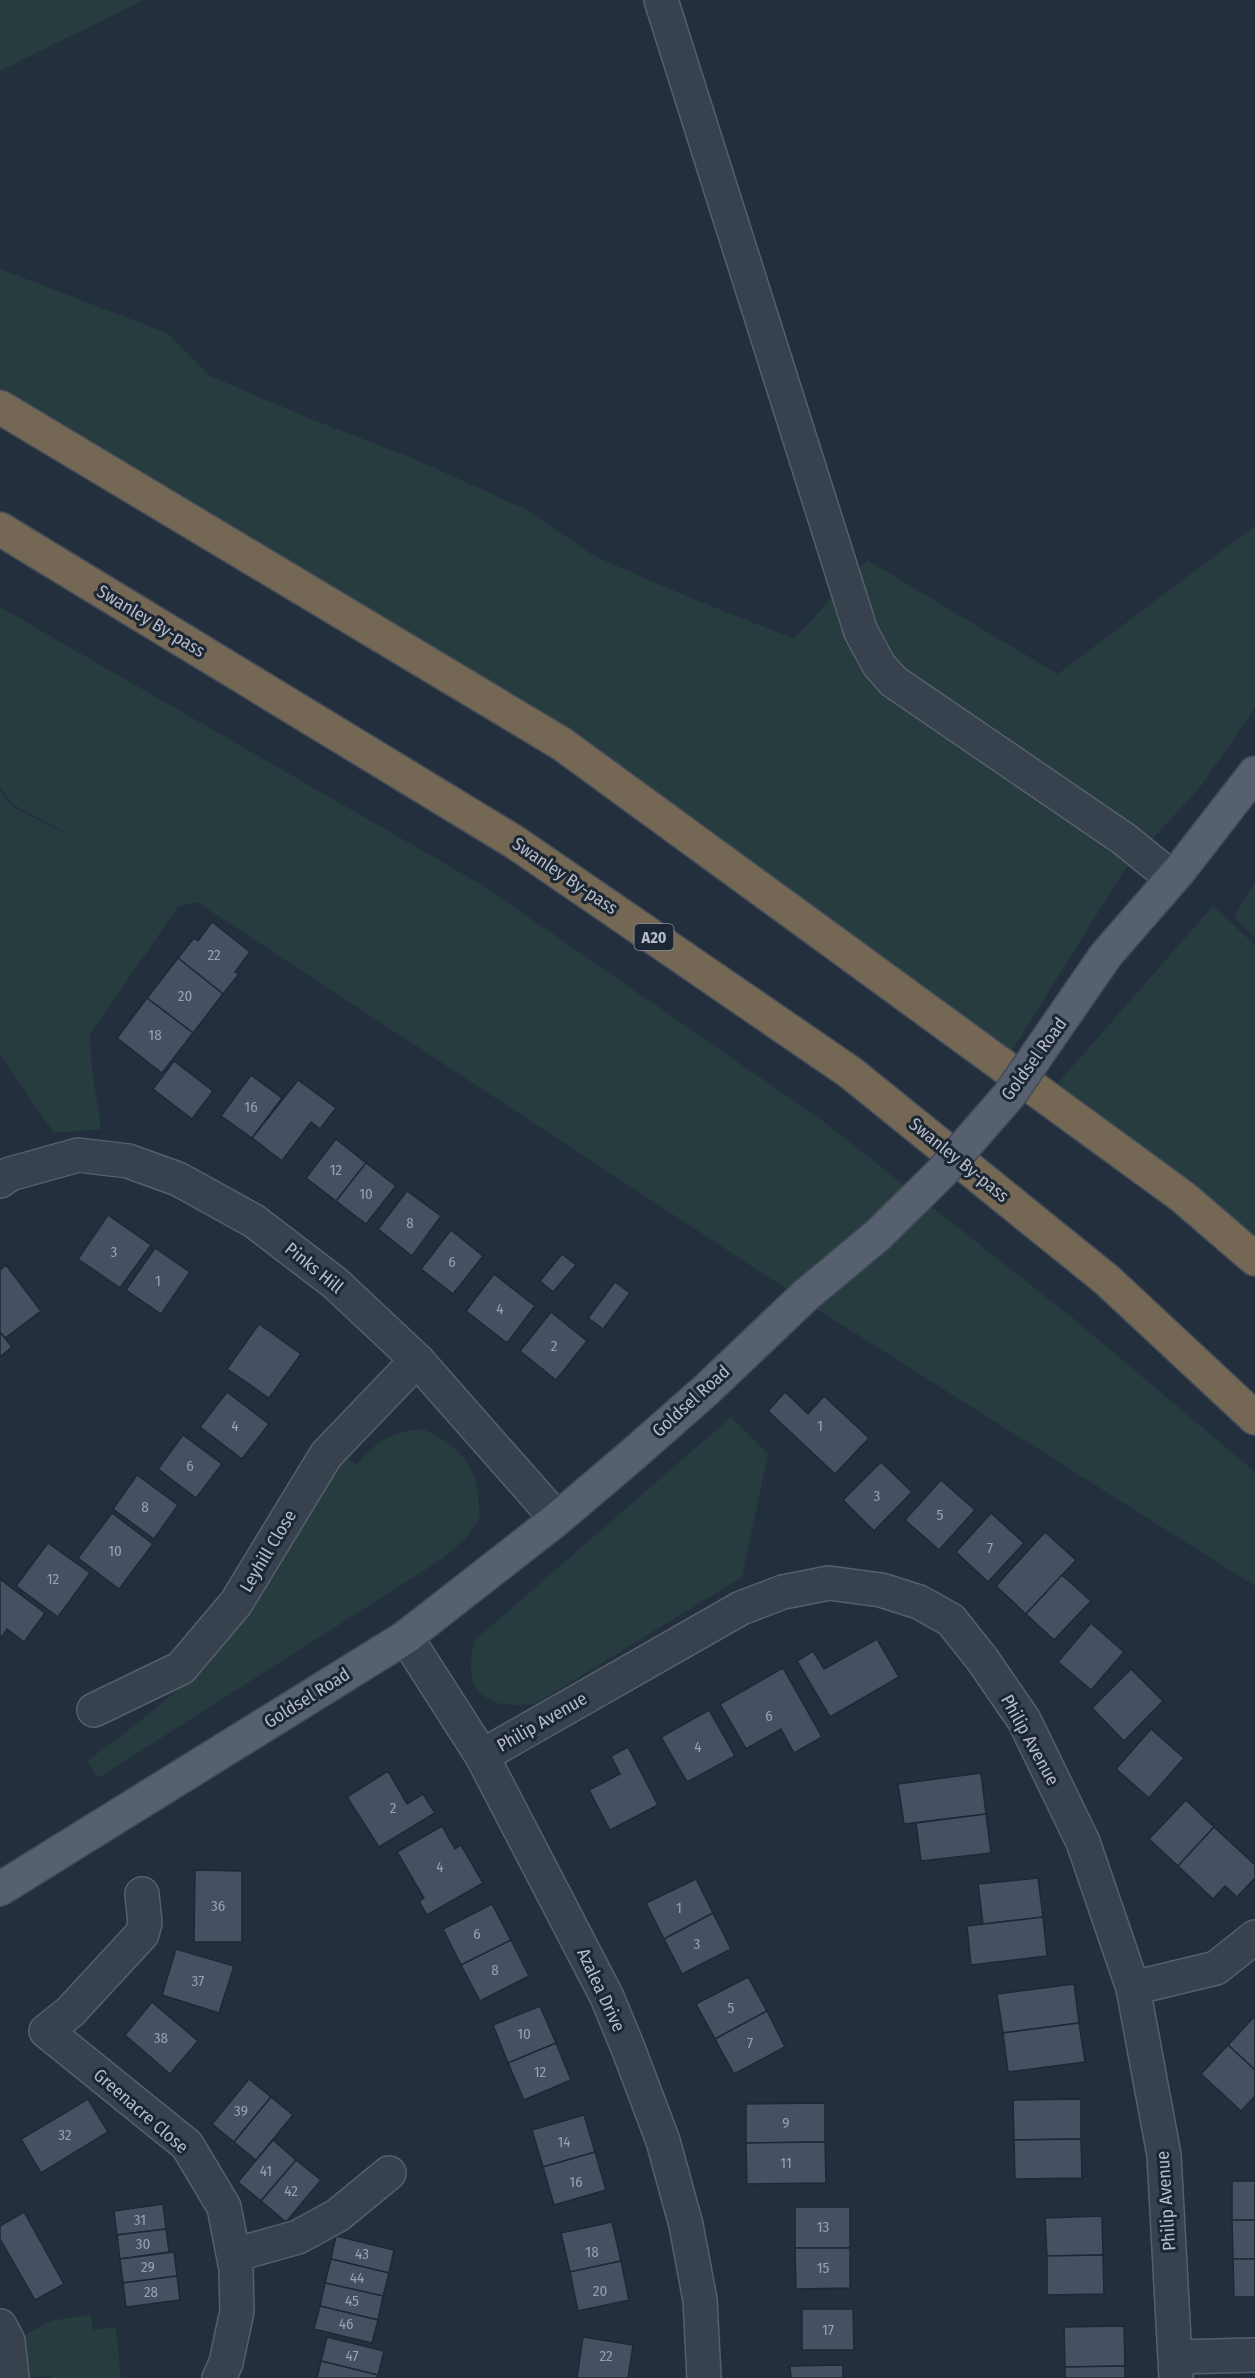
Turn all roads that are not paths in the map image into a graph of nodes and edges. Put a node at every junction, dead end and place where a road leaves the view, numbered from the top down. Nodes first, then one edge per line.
1 (661, 0) edge
2 (0, 407) edge
3 (0, 530) edge
4 (1255, 773) edge
5 (1176, 875) junction
6 (0, 1181) edge
7 (1255, 1259) edge
8 (417, 1360) junction
9 (1255, 1418) edge
10 (557, 1519) junction
11 (406, 1636) junction
12 (94, 1710) dead end
13 (482, 1756) junction
14 (0, 1889) edge
15 (142, 1894) dead end
16 (1255, 1937) edge
17 (1133, 1988) junction
18 (389, 2173) dead end
19 (234, 2255) junction
20 (0, 2326) edge
21 (1255, 2355) edge
22 (1176, 2368) edge
23 (12, 2378) edge
24 (219, 2378) edge
25 (704, 2378) edge

1 - 5 street
2 - 7 highway
3 - 9 highway, Swanley By-pass / A20
4 - 5 main road, Goldsel Road
5 - 10 main road, Goldsel Road, bridge
6 - 8 street, Pinks Hill
8 - 10 street, Pinks Hill
8 - 12 street, Leyhill Close
10 - 11 main road, Goldsel Road
11 - 13 street, Azalea Drive
11 - 14 main road, Goldsel Road
13 - 17 street, Philip Avenue
13 - 25 street, Azalea Drive
15 - 19 street, Greenacre Close
16 - 17 street
17 - 22 street, Philip Avenue
18 - 19 street
19 - 24 street, Greenacre Close
20 - 23 street
21 - 22 street

